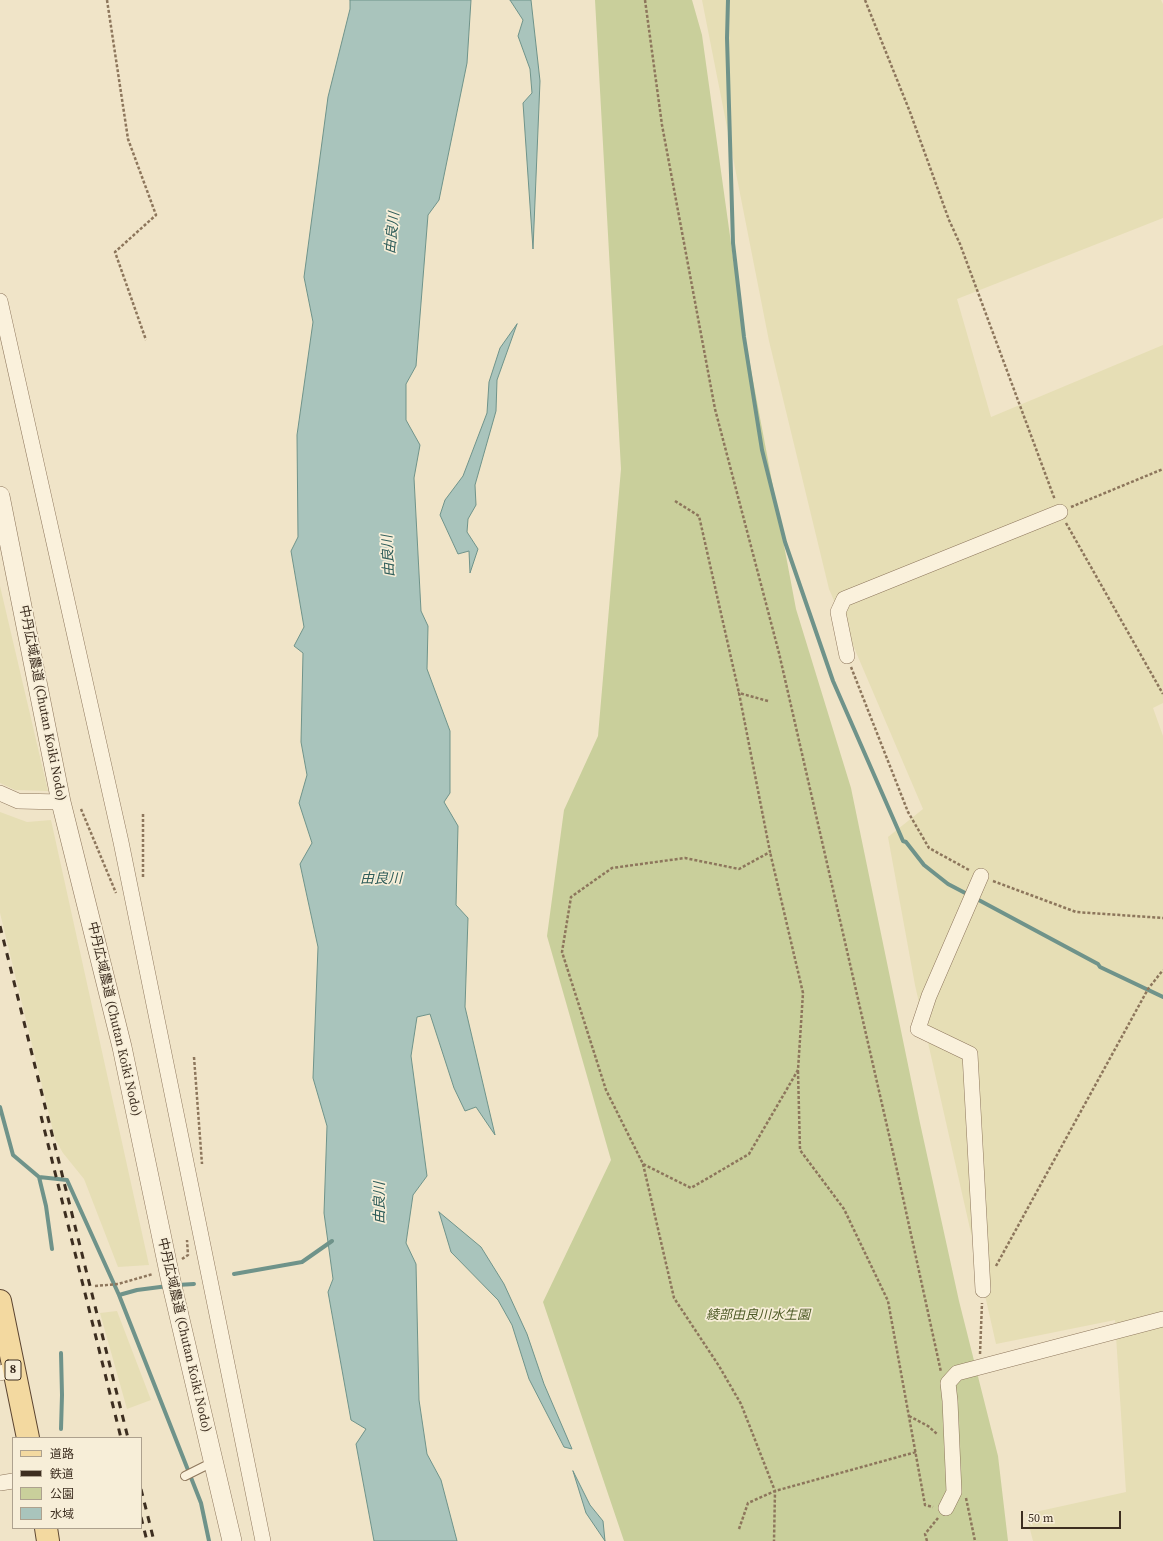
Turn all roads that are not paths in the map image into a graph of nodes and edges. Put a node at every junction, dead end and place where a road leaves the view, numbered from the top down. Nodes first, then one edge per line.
1 (0, 301) edge
2 (0, 496) edge
3 (1060, 512) road end
4 (847, 656) road end
5 (0, 794) edge
6 (61, 802) junction
7 (981, 876) road end
8 (983, 1290) road end
9 (0, 1301) edge
10 (1163, 1319) edge
11 (6, 1371) edge
12 (28, 1437) edge
13 (214, 1461) junction
14 (185, 1476) dead end
15 (12, 1481) edge
16 (0, 1484) edge
17 (946, 1508) road end
18 (46, 1529) edge
19 (48, 1541) edge
20 (232, 1541) edge
21 (263, 1541) edge

1 - 21 street
2 - 6 street, 中丹広域農道 (Chutan Koiki Nodo)
3 - 4 street
5 - 6 street
6 - 13 street, 中丹広域農道 (Chutan Koiki Nodo)
7 - 8 street
9 - 11 main road, 8
10 - 17 street
11 - 12 main road, 8
13 - 14 lane
13 - 20 street, 中丹広域農道 (Chutan Koiki Nodo)
15 - 16 street
18 - 19 main road

